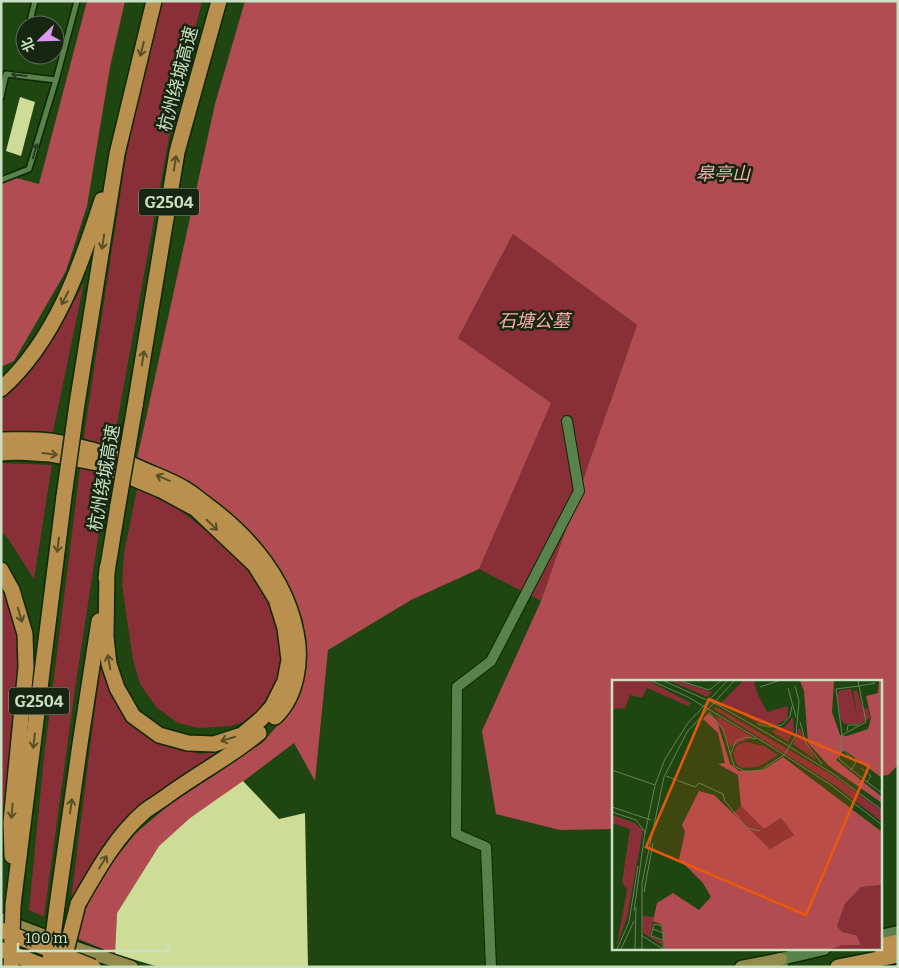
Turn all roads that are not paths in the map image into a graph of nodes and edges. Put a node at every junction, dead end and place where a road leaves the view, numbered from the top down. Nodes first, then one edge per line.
1 (35, 1) edge
2 (77, 1) edge
3 (154, 1) edge
4 (218, 1) edge
5 (32, 15) edge
6 (56, 80) junction
7 (1, 97) edge
8 (117, 154) junction
9 (1, 180) edge
10 (1, 389) edge
11 (567, 420) dead end
12 (1, 440) edge
13 (1, 453) edge
14 (107, 568) junction
15 (1, 570) edge
16 (13, 906) junction
17 (1, 919) edge
18 (1, 930) edge
19 (898, 932) edge
20 (882, 936) edge
21 (898, 942) edge
22 (882, 946) edge
23 (1, 949) edge
24 (821, 950) edge
25 (868, 950) edge
26 (898, 955) edge
27 (781, 963) edge
28 (1, 964) edge
29 (746, 966) edge
30 (10, 967) edge
31 (48, 967) edge
32 (62, 967) edge
33 (93, 967) edge
34 (132, 967) edge
35 (491, 967) edge
36 (831, 967) edge
37 (838, 967) edge

1 - 5 lane
2 - 6 lane
3 -> 8 highway, 杭州绕城高速 / G2504
14 -> 4 highway, 杭州绕城高速 / G2504, bridge
6 -> 7 lane
9 -> 6 lane
8 -> 10 highway
8 -> 16 highway, 杭州绕城高速 / G2504, bridge
11 - 35 street
32 -> 12 highway, bridge
13 -> 14 highway
31 -> 14 highway, 杭州绕城高速 / G2504, bridge
15 -> 16 highway
16 - 30 highway, 杭州绕城高速 / G2504, bridge
17 - 34 main road
18 - 33 highway, bridge
19 - 20 main road
21 - 22 highway
23 - 31 highway, bridge
24 - 27 main road
25 - 36 highway
26 - 37 highway
27 - 29 main road
28 - 30 main road

